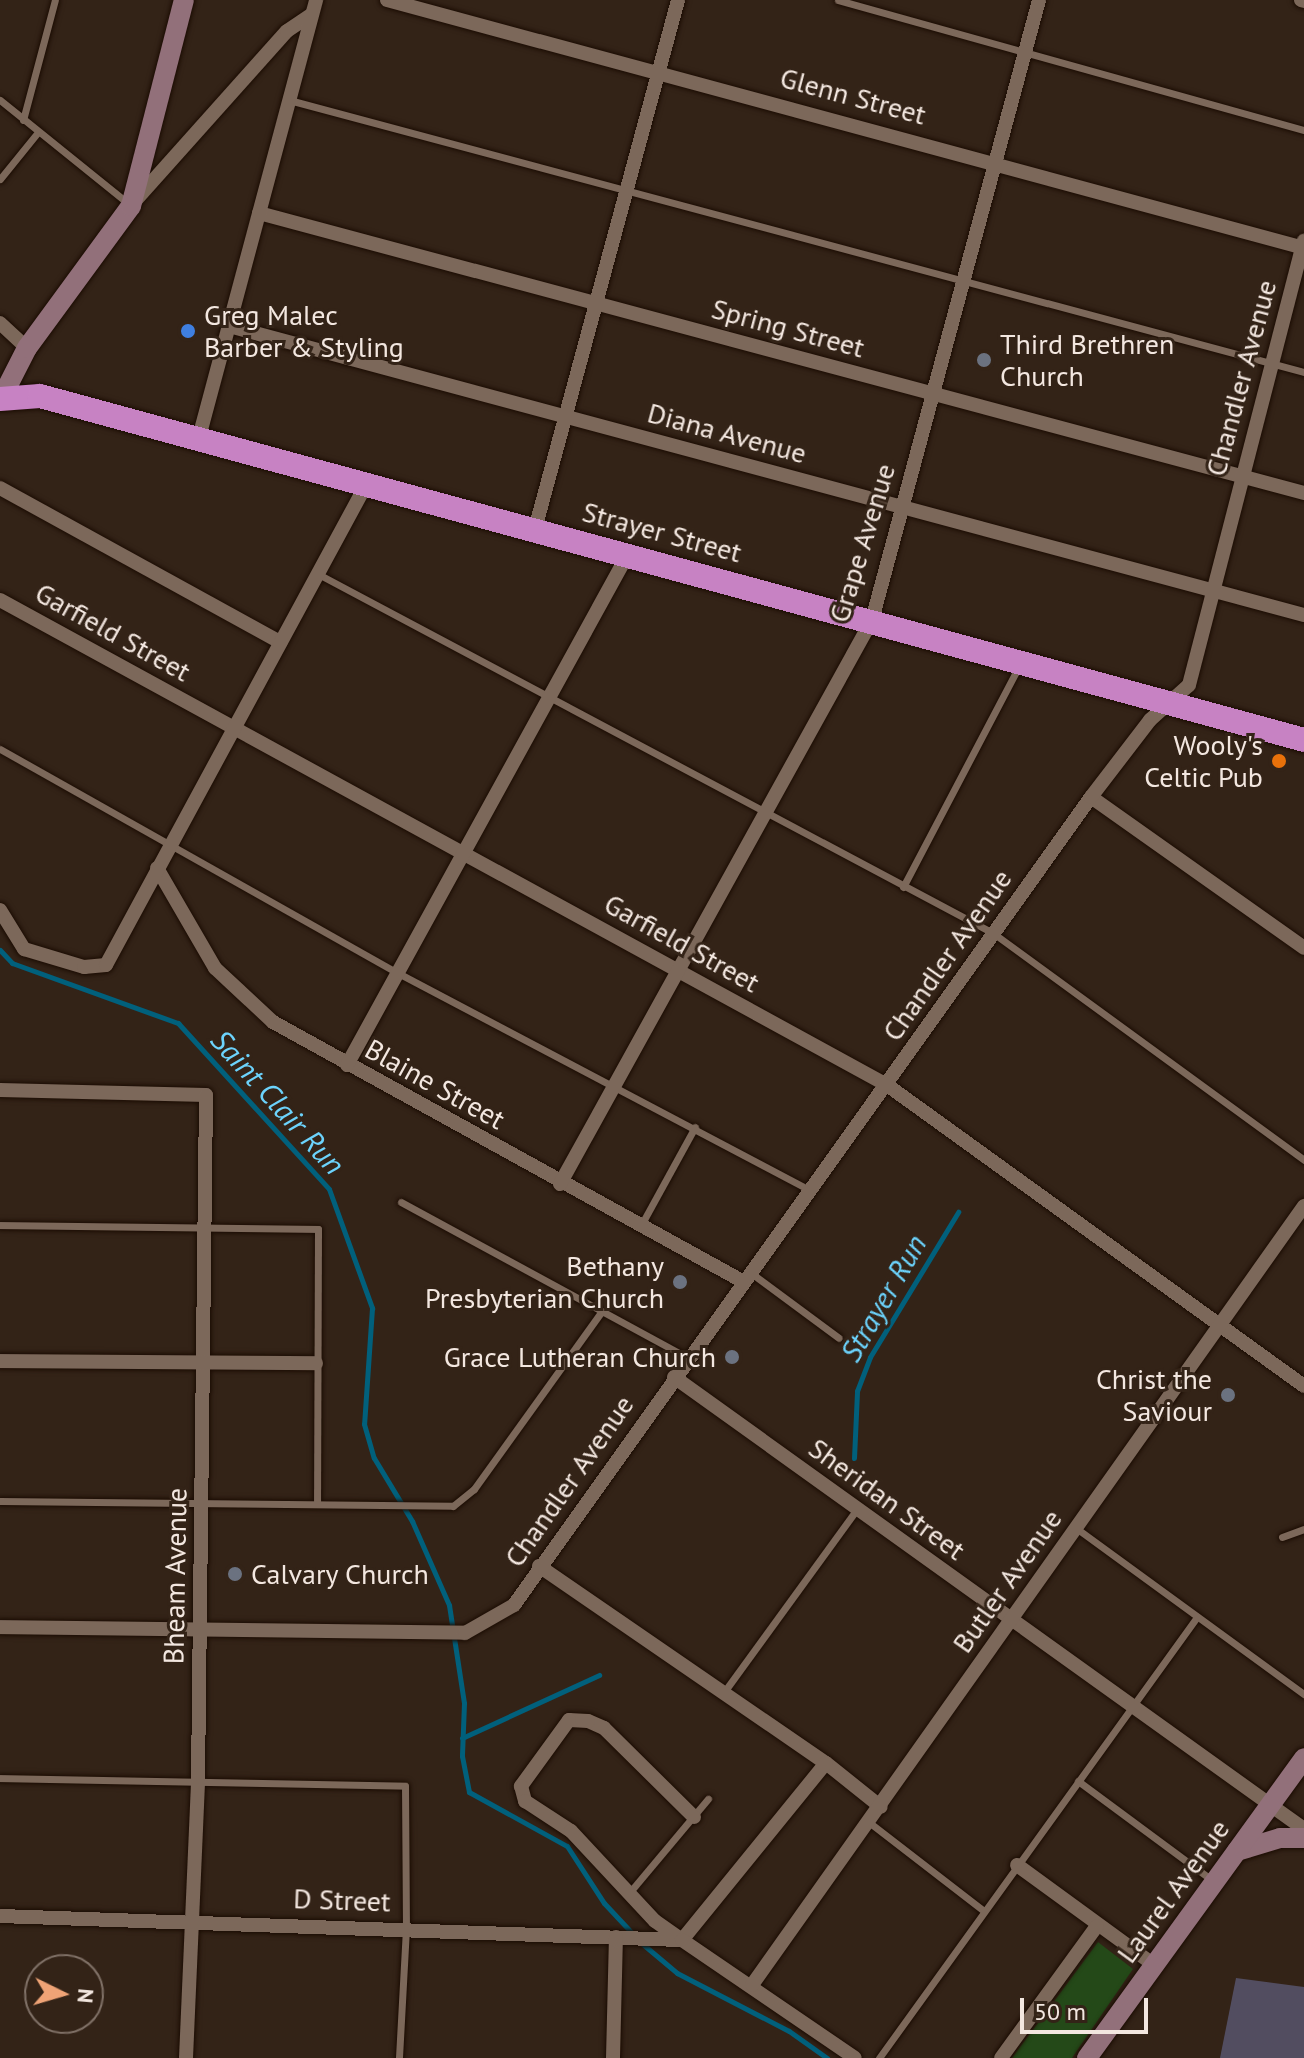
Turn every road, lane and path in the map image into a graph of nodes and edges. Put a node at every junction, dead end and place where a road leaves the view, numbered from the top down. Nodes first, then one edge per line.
1 (55, 0) edge
2 (184, 0) edge
3 (387, 0) edge
4 (678, 0) edge
5 (838, 0) edge
6 (1039, 0) edge
7 (314, 7) edge
8 (1025, 51) junction
9 (659, 71) junction
10 (0, 100) edge
11 (287, 100) junction
12 (23, 120) junction
13 (1304, 130) edge
14 (38, 132) junction
15 (996, 161) junction
16 (0, 179) edge
17 (629, 190) junction
18 (131, 206) junction
19 (259, 213) junction
20 (1303, 246) edge
21 (964, 281) junction
22 (598, 305) junction
23 (0, 323) edge
24 (229, 326) junction
25 (27, 348) junction
26 (1273, 363) junction
27 (1304, 372) edge
28 (934, 393) junction
29 (1, 399) edge
30 (565, 418) junction
31 (198, 441) junction
32 (1243, 476) junction
33 (366, 485) junction
34 (0, 488) edge
35 (1304, 493) edge
36 (901, 506) junction
37 (535, 529) junction
38 (628, 554) junction
39 (320, 575) junction
40 (1211, 591) junction
41 (0, 600) edge
42 (1304, 615) edge
43 (872, 620) junction
44 (280, 642) junction
45 (1022, 661) junction
46 (548, 699) junction
47 (1173, 703) junction
48 (234, 729) junction
49 (1304, 740) edge
50 (0, 749) edge
51 (1091, 797) junction
52 (764, 810) junction
53 (171, 842) junction
54 (464, 852) junction
55 (157, 868) junction
56 (903, 887) junction
57 (0, 910) edge
58 (993, 933) junction
59 (1304, 948) edge
60 (677, 971) junction
61 (398, 973) junction
62 (347, 1065) junction
63 (616, 1084) junction
64 (887, 1085) junction
65 (0, 1090) edge
66 (695, 1127) junction
67 (1304, 1160) edge
68 (560, 1184) junction
69 (810, 1190) junction
70 (401, 1202) dead end
71 (1304, 1206) edge
72 (0, 1225) edge
73 (206, 1226) junction
74 (640, 1227) junction
75 (747, 1278) junction
76 (601, 1312) junction
77 (1219, 1325) junction
78 (839, 1338) dead end
79 (688, 1358) junction
80 (0, 1361) edge
81 (204, 1363) junction
82 (316, 1363) junction
83 (674, 1377) junction
84 (1304, 1386) edge
85 (0, 1501) edge
86 (203, 1501) junction
87 (317, 1504) junction
88 (857, 1509) junction
89 (1076, 1528) junction
90 (1304, 1529) edge
91 (1282, 1537) dead end
92 (539, 1566) junction
93 (1197, 1617) junction
94 (1010, 1620) junction
95 (0, 1627) edge
96 (199, 1630) junction
97 (723, 1693) junction
98 (1304, 1694) edge
99 (1134, 1705) junction
100 (1304, 1758) edge
101 (826, 1763) junction
102 (0, 1778) edge
103 (1078, 1781) junction
104 (198, 1783) junction
105 (708, 1799) dead end
106 (1271, 1804) junction
107 (881, 1807) junction
108 (694, 1817) junction
109 (870, 1823) junction
110 (1304, 1829) edge
111 (1304, 1838) edge
112 (1237, 1851) junction
113 (1017, 1865) junction
114 (1214, 1882) junction
115 (629, 1893) junction
116 (984, 1911) junction
117 (0, 1916) edge
118 (194, 1922) junction
119 (1097, 1926) junction
120 (406, 1928) junction
121 (620, 1936) junction
122 (682, 1940) junction
123 (1154, 1965) junction
124 (752, 1985) junction
125 (186, 2058) edge
126 (399, 2058) edge
127 (613, 2058) edge
128 (855, 2058) edge
129 (879, 2058) edge
130 (1001, 2058) edge
131 (1087, 2058) edge

1 - 12 lane
2 - 18 street
3 - 9 street, Glenn Street
4 - 9 street
5 - 8 lane
6 - 8 street, Grape Avenue
7 - 11 street
7 - 18 street
8 - 13 lane
8 - 15 street, Grape Avenue
9 - 15 street, Glenn Street
9 - 17 street
10 - 12 lane
11 - 17 lane
11 - 19 street
12 - 14 lane
14 - 16 lane
14 - 18 lane
15 - 20 street, Glenn Street
15 - 21 street, Grape Avenue
17 - 21 lane
17 - 22 street
18 - 25 street
19 - 22 street, Spring Street
19 - 24 street
20 - 26 street, Chandler Avenue
21 - 26 lane
21 - 28 street, Grape Avenue
22 - 28 street, Spring Street
22 - 30 street
23 - 25 street
24 - 30 street, Diana Avenue
24 - 31 street
25 - 29 street
26 - 27 lane
26 - 32 street, Chandler Avenue
28 - 32 street, Spring Street
28 - 36 street, Grape Avenue
29 - 31 highway, Strayer Street
30 - 36 street, Diana Avenue
30 - 37 street
31 - 33 highway, Strayer Street
32 - 35 street, Spring Street
32 - 40 street, Chandler Avenue
33 - 37 highway, Strayer Street
33 - 39 street
34 - 44 street
36 - 40 street, Diana Avenue
36 - 43 street, Grape Avenue
37 - 38 highway, Strayer Street
38 - 43 highway, Strayer Street
38 - 46 street
39 - 44 street
39 - 46 lane
40 - 42 street, Diana Avenue
40 - 47 street, Chandler Avenue
41 - 48 street, Garfield Street
43 - 45 highway, Strayer Street
43 - 52 street, Grape Avenue
44 - 48 street
45 - 47 highway, Strayer Street
45 - 56 lane
46 - 52 lane
46 - 54 street
47 - 49 highway, Strayer Street
47 - 51 street, Chandler Avenue
48 - 53 street
48 - 54 street, Garfield Street
50 - 53 lane
51 - 58 street, Chandler Avenue
51 - 59 street
52 - 56 lane
52 - 60 street, Grape Avenue
53 - 55 street
53 - 61 lane
54 - 60 street, Garfield Street
54 - 61 street
55 - 57 street
55 - 62 street, Blaine Street
56 - 58 lane
58 - 64 street, Chandler Avenue
58 - 67 lane
60 - 63 street, Grape Avenue
60 - 64 street, Garfield Street
61 - 62 street
61 - 63 lane
62 - 68 street, Blaine Street
63 - 66 lane
63 - 68 street, Grape Avenue
64 - 69 street, Chandler Avenue
64 - 77 street, Garfield Street
65 - 73 street, Bheam Avenue
66 - 69 lane
66 - 74 lane
68 - 74 street, Blaine Street
69 - 75 street, Chandler Avenue
70 - 76 lane
71 - 77 street, Butler Avenue
72 - 73 lane
73 - 81 street, Bheam Avenue
73 - 82 lane
74 - 75 street, Blaine Street
75 - 78 lane
75 - 79 street, Chandler Avenue
76 - 79 lane
76 - 87 lane
77 - 84 street, Garfield Street
77 - 89 street, Butler Avenue
79 - 83 street, Chandler Avenue
80 - 81 street
81 - 82 street
81 - 86 street, Bheam Avenue
82 - 87 lane
83 - 88 street, Sheridan Street
83 - 92 street, Chandler Avenue
85 - 86 lane
86 - 87 lane
86 - 96 street, Bheam Avenue
88 - 94 street, Sheridan Street
88 - 97 lane
89 - 93 lane
89 - 94 street, Butler Avenue
90 - 91 lane
92 - 96 street, Chandler Avenue
92 - 97 street
93 - 98 lane
93 - 99 lane
94 - 99 street, Sheridan Street
94 - 107 street, Butler Avenue
95 - 96 street
96 - 104 street, Bheam Avenue
97 - 101 street
99 - 103 lane
99 - 106 street, Sheridan Street
100 - 106 street, Laurel Avenue
101 - 107 street
101 - 122 street
102 - 104 lane
103 - 113 lane
103 - 114 lane
104 - 118 street, Bheam Avenue
104 - 120 lane
105 - 108 lane
106 - 110 street, Sheridan Street
106 - 112 street, Laurel Avenue
107 - 109 street, Butler Avenue
108 - 115 lane
108 - 115 street, D Street
109 - 116 lane
109 - 124 street, Butler Avenue
111 - 112 street
112 - 114 street, Laurel Avenue
113 - 116 lane
113 - 119 street
114 - 123 street, Laurel Avenue
115 - 122 street, D Street
116 - 129 lane
117 - 118 street, D Street
118 - 120 street, D Street
118 - 125 street, Bheam Avenue
119 - 123 street
119 - 130 street
120 - 121 street, D Street
120 - 126 lane
121 - 122 street, D Street
121 - 127 street
122 - 124 street, D Street
123 - 131 street, Laurel Avenue
124 - 128 street, D Street

